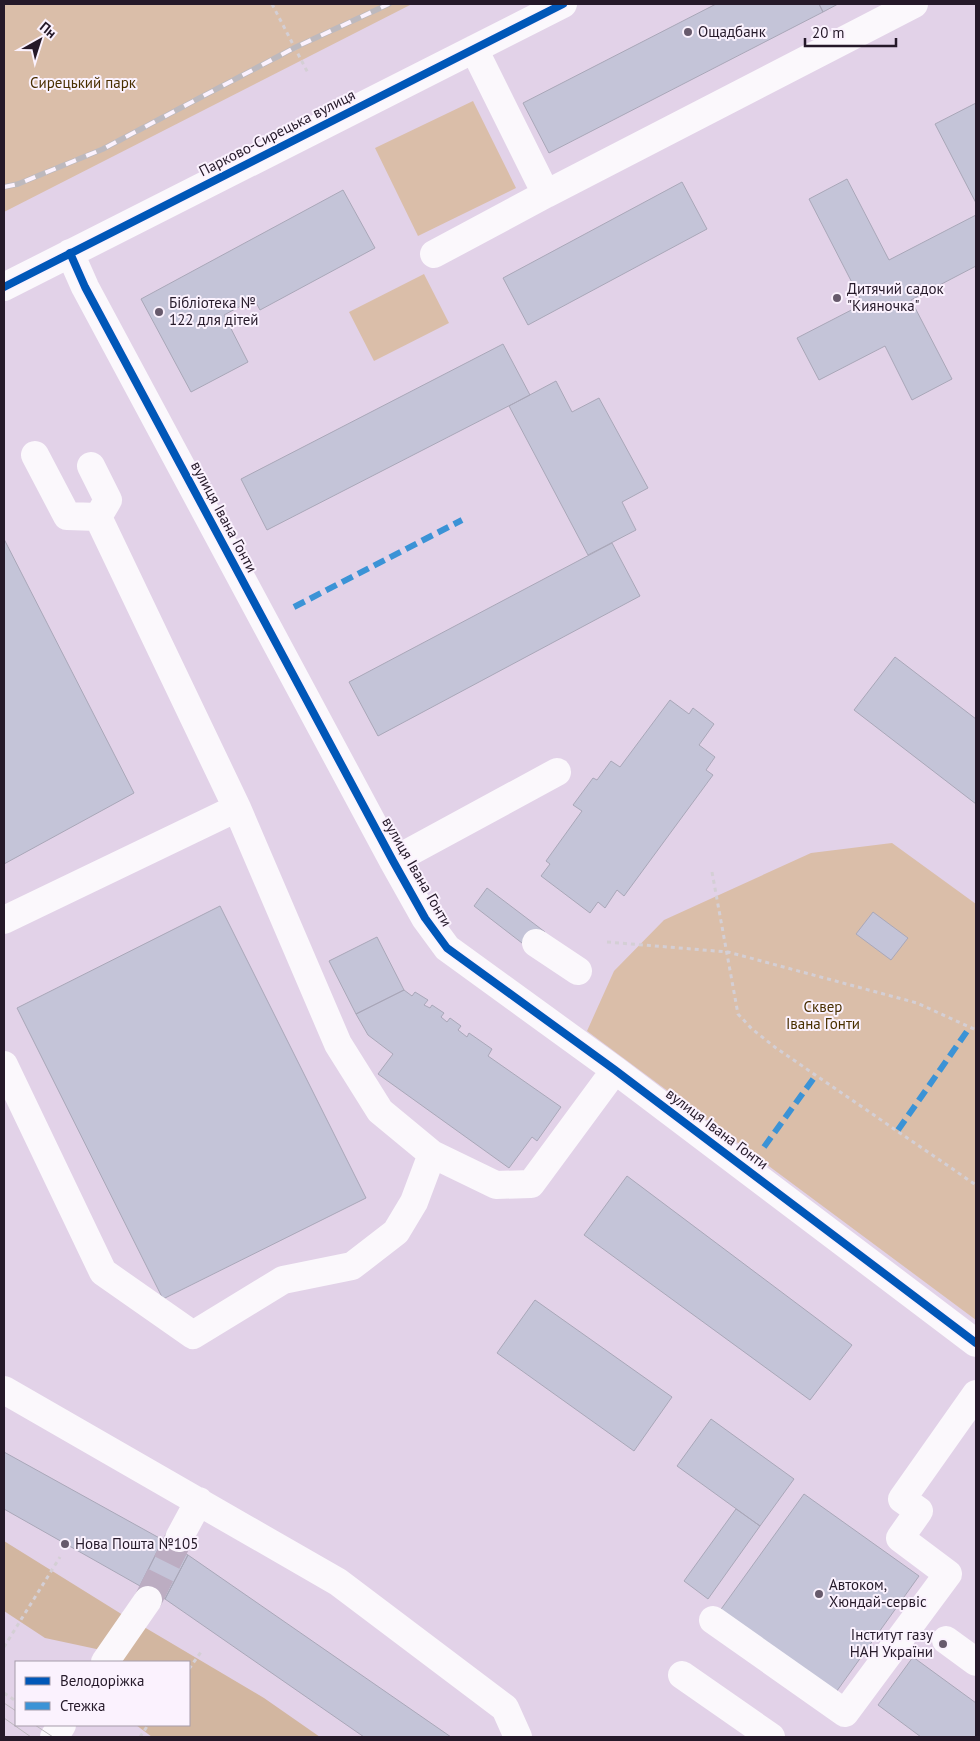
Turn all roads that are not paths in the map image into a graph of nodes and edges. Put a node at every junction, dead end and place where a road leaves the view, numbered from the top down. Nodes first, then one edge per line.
1 (563, 4) edge
2 (914, 4) edge
3 (474, 49) junction
4 (546, 194) junction
5 (70, 253) junction
6 (434, 254) dead end
7 (4, 287) edge
8 (35, 455) dead end
9 (91, 466) dead end
10 (98, 518) junction
11 (557, 772) dead end
12 (237, 808) junction
13 (393, 861) junction
14 (4, 920) edge
15 (536, 943) dead end
16 (578, 971) dead end
17 (4, 1065) edge
18 (615, 1070) junction
19 (432, 1154) junction
20 (976, 1344) edge
21 (4, 1390) edge
22 (976, 1394) edge
23 (199, 1501) junction
24 (178, 1538) tunnel mouth
25 (148, 1600) tunnel mouth
26 (713, 1620) dead end
27 (946, 1640) dead end
28 (106, 1661) edge
29 (976, 1662) edge
30 (682, 1675) dead end
31 (61, 1726) edge
32 (759, 1734) edge
33 (54, 1737) edge
34 (518, 1737) edge

1 - 3 street, Парково-Сирецька вулиця
2 - 4 street
3 - 4 street
3 - 5 street, Парково-Сирецька вулиця
4 - 6 street
5 - 7 street, Парково-Сирецька вулиця
5 - 13 street, вулиця Івана Гонти
8 - 10 street
9 - 10 street
10 - 12 street
11 - 13 street
12 - 14 street
12 - 19 street
13 - 18 street, вулиця Івана Гонти
15 - 16 street
17 - 19 street
18 - 19 street
18 - 20 street, вулиця Івана Гонти
21 - 23 street
22 - 26 street
23 - 24 street
23 - 34 street
25 - 28 street
27 - 29 street
30 - 32 street
31 - 33 street

